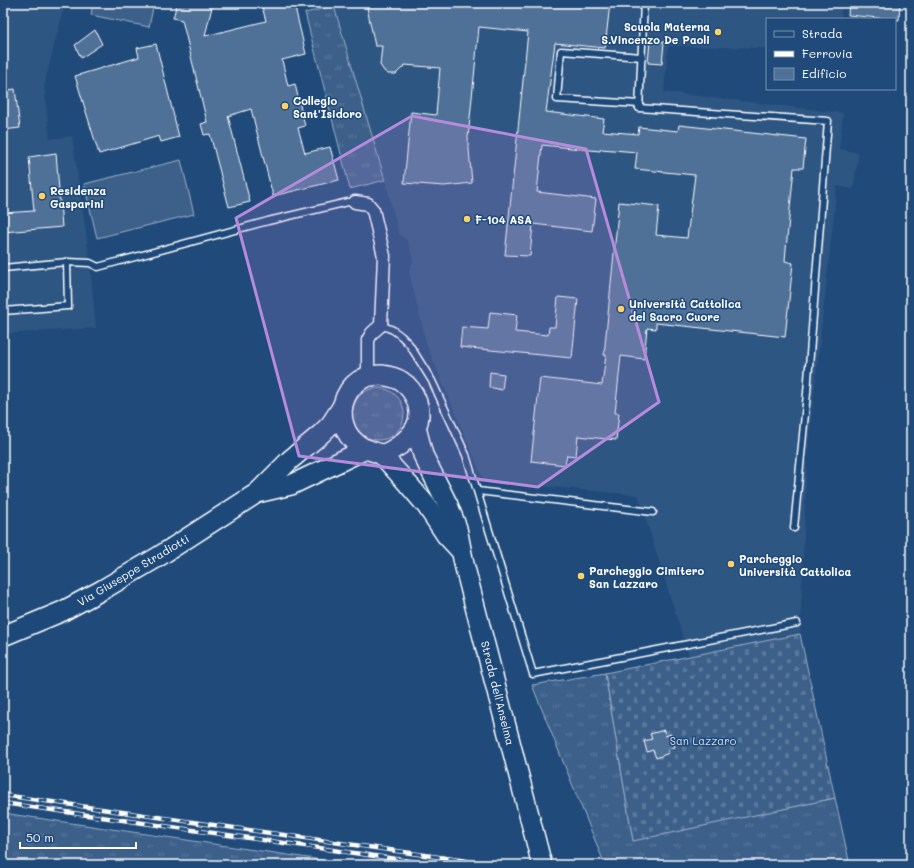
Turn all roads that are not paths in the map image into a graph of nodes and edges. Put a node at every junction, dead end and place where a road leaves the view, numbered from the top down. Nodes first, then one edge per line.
1 (644, 3) edge
2 (642, 57) junction
3 (640, 106) junction
4 (355, 202) joint
5 (67, 262) junction
6 (3, 268) edge
7 (3, 311) edge
8 (380, 325) junction
9 (368, 377) junction
10 (342, 407) junction
11 (416, 427) junction
12 (374, 451) junction
13 (478, 491) junction
14 (257, 493) junction
15 (652, 512) dead end
16 (794, 528) dead end
17 (460, 550) junction
18 (797, 623) dead end
19 (3, 636) edge
20 (542, 865) edge

1 - 2 lane
2 - 3 lane
2 - 3 lane
3 - 16 lane
4 - 5 lane
4 - 8 street
5 - 6 lane
5 - 7 lane
8 - 9 street
8 - 13 lane
9 - 10 main road
9 - 11 main road
10 - 12 main road
10 - 14 main road, Via Giuseppe Stradiotti
11 - 12 main road
11 - 17 main road, Strada dell'Anselma
12 - 14 main road, Via Giuseppe Stradiotti
12 - 17 main road, Strada dell'Anselma
13 - 15 lane
13 - 18 lane
14 - 19 main road, Via Giuseppe Stradiotti
17 - 20 main road, Strada dell'Anselma

